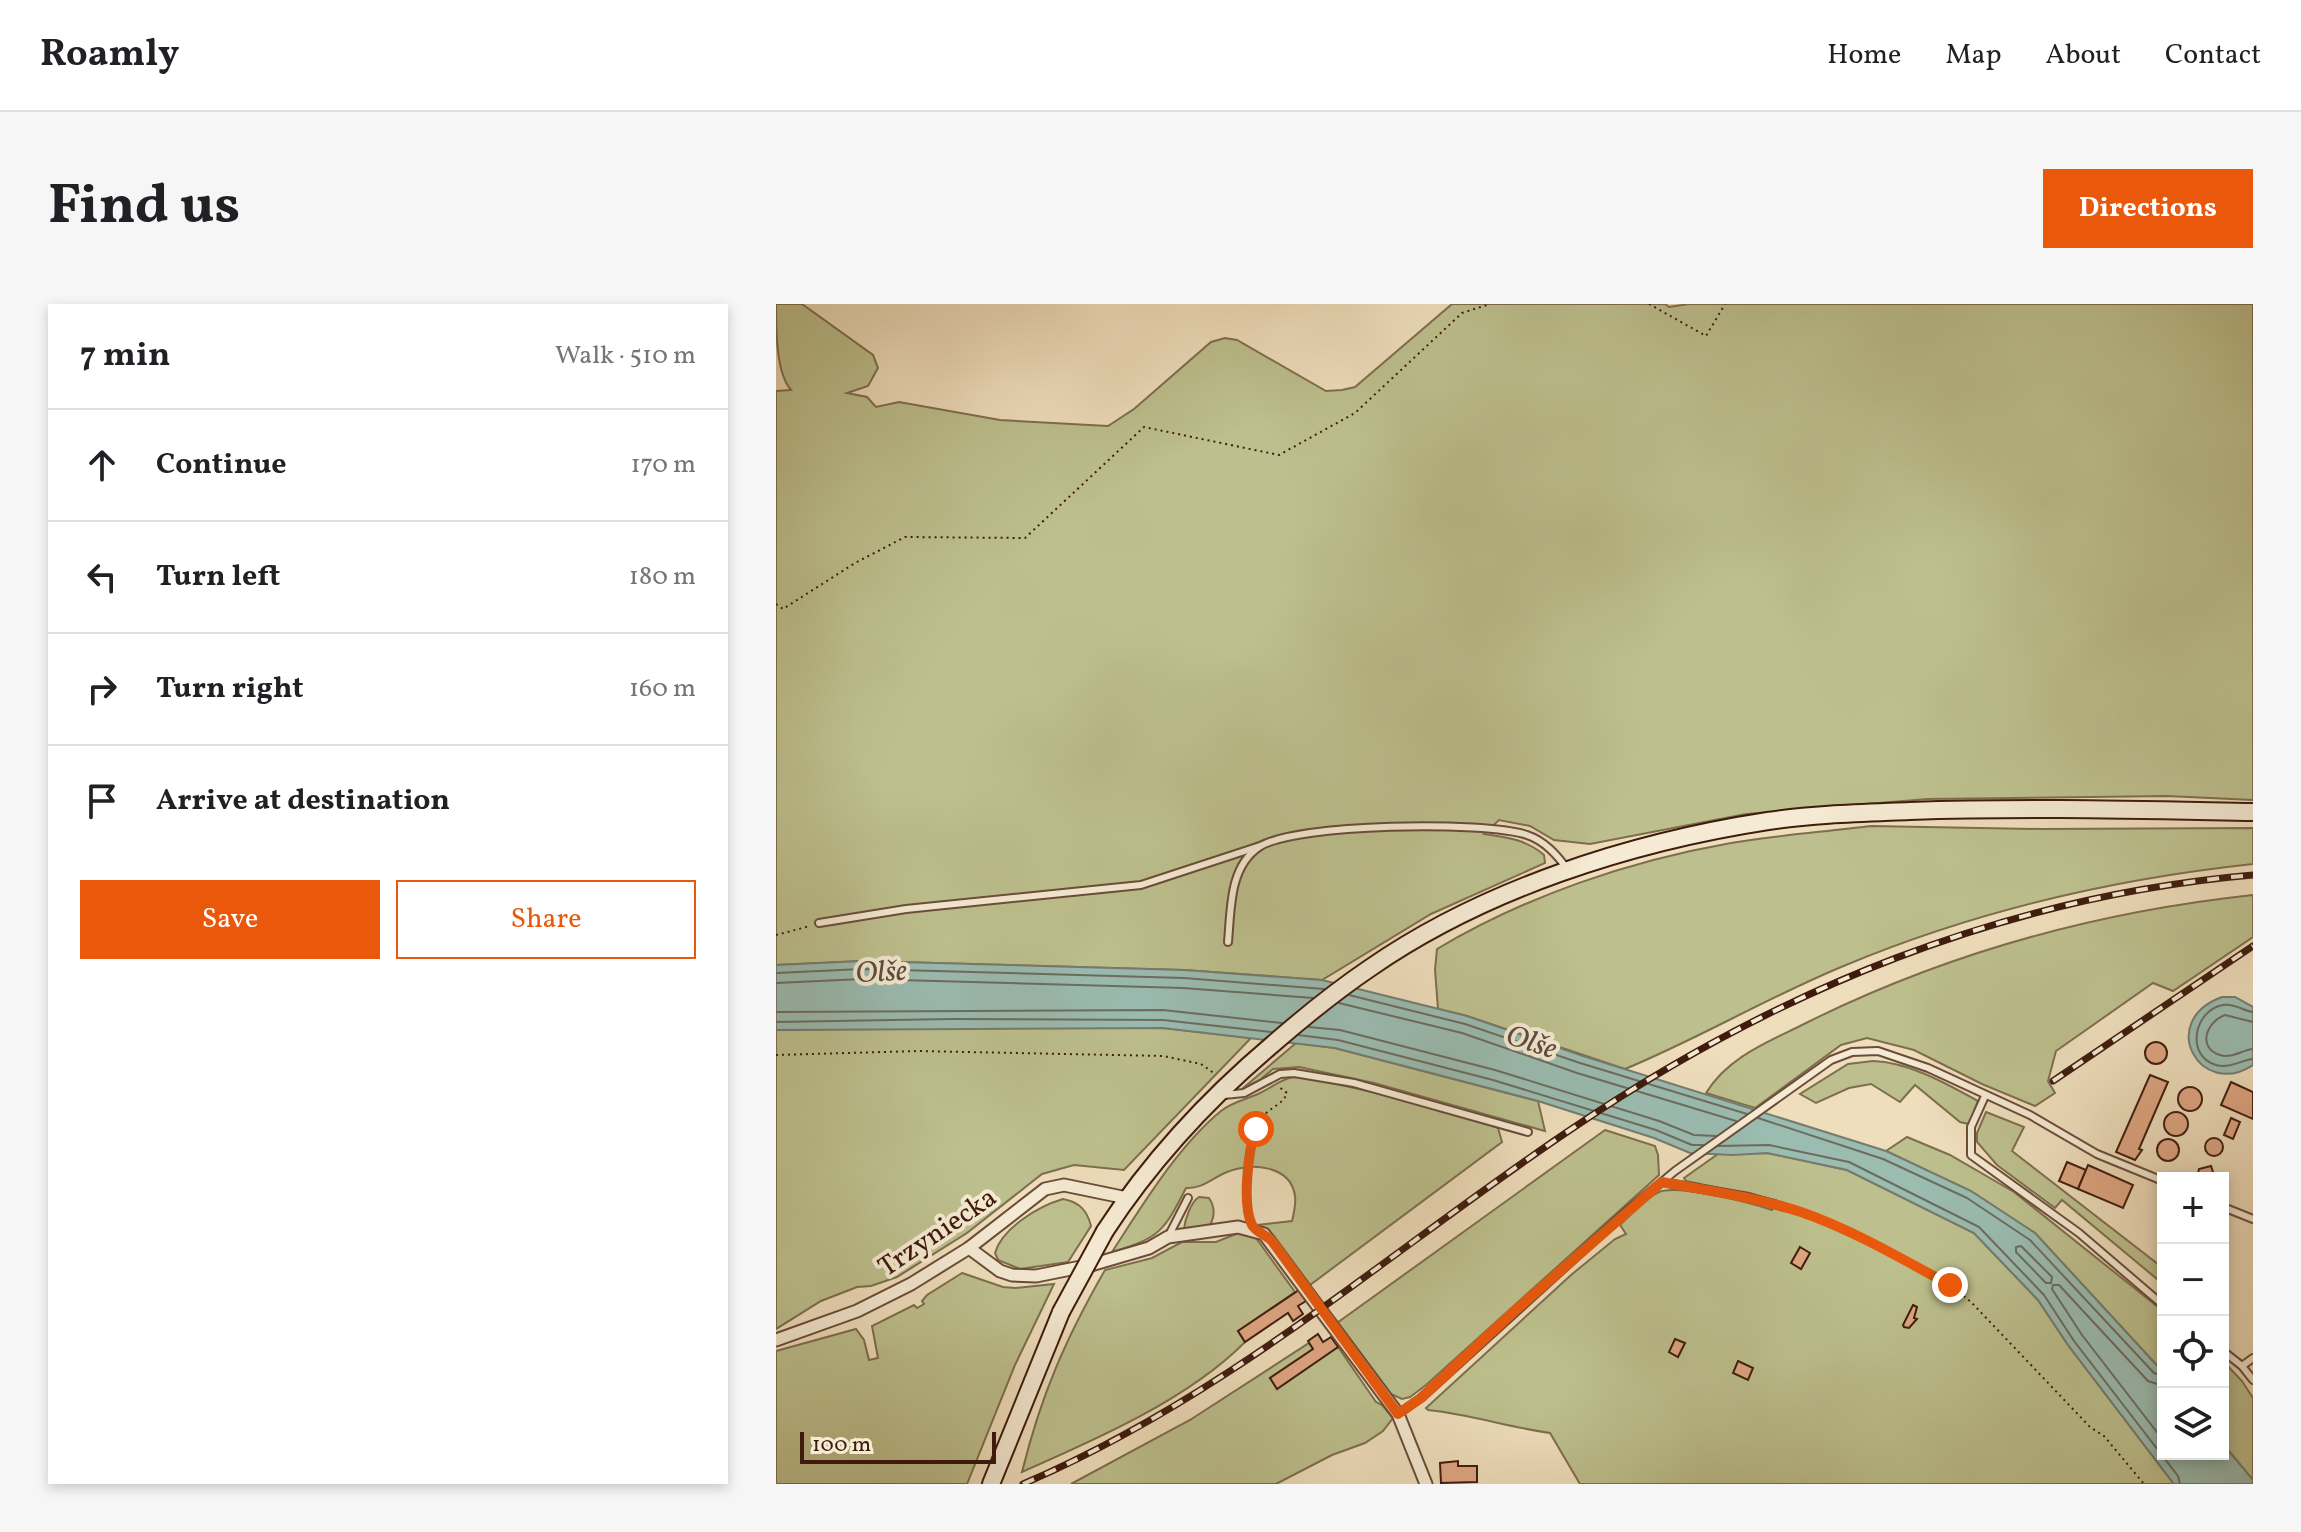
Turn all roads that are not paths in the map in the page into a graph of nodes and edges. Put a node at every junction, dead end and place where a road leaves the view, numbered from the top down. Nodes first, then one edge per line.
1 (2253, 812) edge
2 (1260, 846) junction
3 (1568, 870) junction
4 (819, 923) road end
5 (1228, 942) dead end
6 (1216, 1096) junction
7 (1985, 1096) junction
8 (1528, 1132) dead end
9 (2157, 1179) edge
10 (1662, 1182) junction
11 (1127, 1198) junction
12 (1188, 1198) dead end
13 (1784, 1207) road end
14 (2229, 1209) edge
15 (2253, 1219) edge
16 (1168, 1237) junction
17 (969, 1248) junction
18 (2157, 1300) edge
19 (776, 1340) edge
20 (2229, 1356) edge
21 (2253, 1358) edge
22 (2242, 1366) junction
23 (2253, 1380) edge
24 (1398, 1414) junction
25 (991, 1484) edge
26 (1426, 1484) edge

1 - 3 main road
2 - 3 lane
2 - 4 lane
2 - 5 lane
3 - 6 main road
6 - 8 lane
6 - 11 main road
7 - 9 lane
7 - 10 lane
7 - 18 lane
10 - 13 lane
10 - 24 lane
11 - 17 street, Trzyniecka
11 - 25 main road, bridge
12 - 16 lane
14 - 15 lane
16 - 17 street
16 - 24 street
17 - 19 street, Trzyniecka
20 - 22 lane
21 - 22 lane
22 - 23 lane
24 - 26 street

